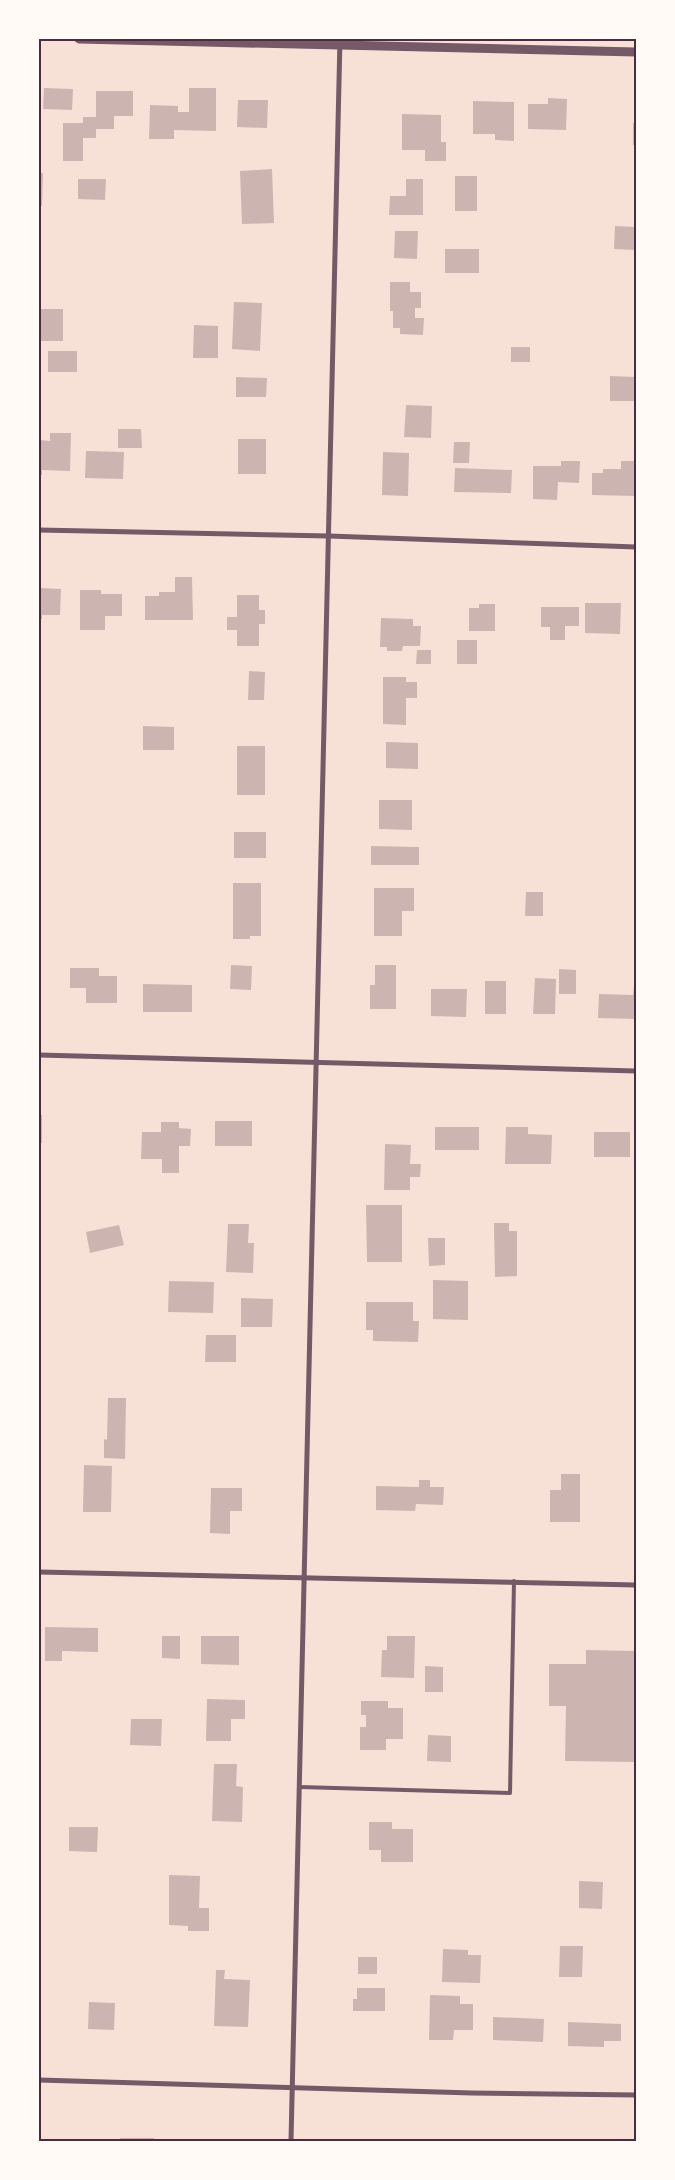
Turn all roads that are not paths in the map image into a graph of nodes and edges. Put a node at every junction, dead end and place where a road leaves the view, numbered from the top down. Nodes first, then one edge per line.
1 (80, 39) edge
2 (340, 41) edge
3 (636, 52) edge
4 (39, 530) edge
5 (330, 536) junction
6 (636, 547) edge
7 (39, 1054) edge
8 (316, 1061) junction
9 (636, 1071) edge
10 (39, 1572) edge
11 (303, 1576) junction
12 (514, 1581) junction
13 (636, 1584) edge
14 (300, 1787) junction
15 (39, 2080) edge
16 (292, 2087) junction
17 (636, 2095) edge
18 (290, 2141) edge

1 - 2 street
2 - 3 street
2 - 5 street
4 - 5 street
5 - 6 street
5 - 8 street
7 - 8 street
8 - 9 street
8 - 11 street
10 - 11 street
11 - 12 street
11 - 14 street
12 - 13 street
12 - 14 lane
14 - 16 street
15 - 16 street
16 - 17 street
16 - 18 street

